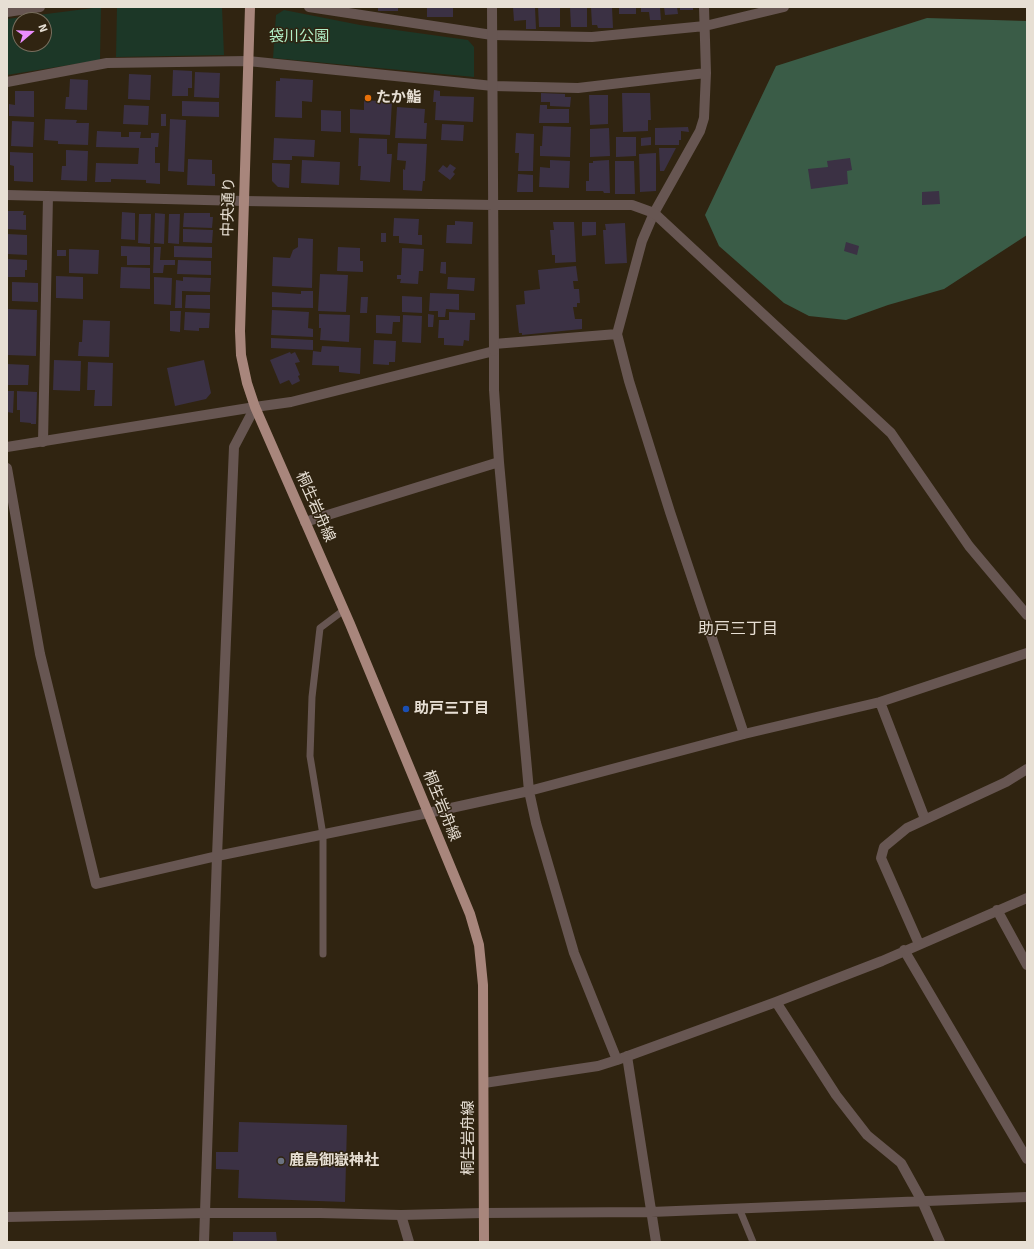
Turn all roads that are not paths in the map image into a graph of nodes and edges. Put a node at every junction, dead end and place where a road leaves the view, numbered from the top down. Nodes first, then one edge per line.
1 (40, 7) edge
2 (250, 7) edge
3 (309, 7) edge
4 (492, 7) edge
5 (704, 7) edge
6 (784, 7) edge
7 (7, 12) edge
8 (705, 26) junction
9 (492, 35) junction
10 (248, 61) junction
11 (706, 73) junction
12 (7, 82) edge
13 (493, 86) junction
14 (7, 195) edge
15 (48, 196) junction
16 (244, 201) junction
17 (493, 205) junction
18 (654, 212) junction
19 (617, 334) junction
20 (494, 347) junction
21 (255, 407) junction
22 (43, 442) junction
23 (7, 448) edge
24 (499, 462) junction
25 (7, 468) edge
26 (305, 522) junction
27 (344, 610) junction
28 (1027, 615) edge
29 (1027, 653) edge
30 (880, 702) junction
31 (744, 734) junction
32 (1027, 769) edge
33 (529, 791) junction
34 (428, 813) junction
35 (925, 819) junction
36 (323, 835) junction
37 (217, 856) junction
38 (1027, 898) edge
39 (997, 910) junction
40 (919, 944) junction
41 (904, 950) junction
42 (323, 954) dead end
43 (1027, 965) edge
44 (776, 1002) junction
45 (628, 1056) junction
46 (616, 1060) junction
47 (484, 1083) junction
48 (1027, 1159) edge
49 (1027, 1197) edge
50 (922, 1201) junction
51 (739, 1208) junction
52 (651, 1212) junction
53 (206, 1213) junction
54 (483, 1213) junction
55 (401, 1215) junction
56 (7, 1217) edge
57 (204, 1242) edge
58 (409, 1242) edge
59 (484, 1242) edge
60 (656, 1242) edge
61 (753, 1242) edge
62 (940, 1242) edge

1 - 7 street
2 - 10 main road, 中央通り
3 - 9 street
4 - 9 street
5 - 8 street
6 - 8 street
8 - 9 street
8 - 11 street
9 - 13 street
10 - 12 street
10 - 13 street
10 - 16 main road, 中央通り
11 - 13 street
11 - 18 street
13 - 17 street
14 - 15 street
15 - 16 street
15 - 22 street
16 - 17 street
16 - 21 main road, 中央通り
17 - 18 street
17 - 20 street
18 - 19 street
18 - 28 street
19 - 20 street
19 - 31 street
20 - 21 street
20 - 24 street
21 - 22 street
21 - 26 main road, 桐生岩舟線
21 - 37 street
22 - 23 street
24 - 26 street
24 - 33 street
25 - 37 street
26 - 27 main road, 桐生岩舟線
27 - 34 main road, 桐生岩舟線
27 - 36 lane
29 - 30 street
30 - 31 street
30 - 35 street
31 - 33 street
32 - 35 street
33 - 34 street
33 - 46 street
34 - 36 street
34 - 47 main road, 桐生岩舟線
35 - 40 street
36 - 37 street
36 - 42 lane
37 - 53 street
38 - 39 street
39 - 40 street
39 - 43 street
40 - 41 street
41 - 44 street
41 - 48 street
44 - 45 street
44 - 50 street
45 - 46 street
45 - 52 street
46 - 47 street
47 - 54 main road, 桐生岩舟線
49 - 50 street
50 - 51 street
50 - 62 street
51 - 52 street
51 - 61 lane
52 - 54 street
52 - 60 street
53 - 55 street
53 - 56 street
53 - 57 street
54 - 55 street
54 - 59 main road, 桐生岩舟線
55 - 58 street

